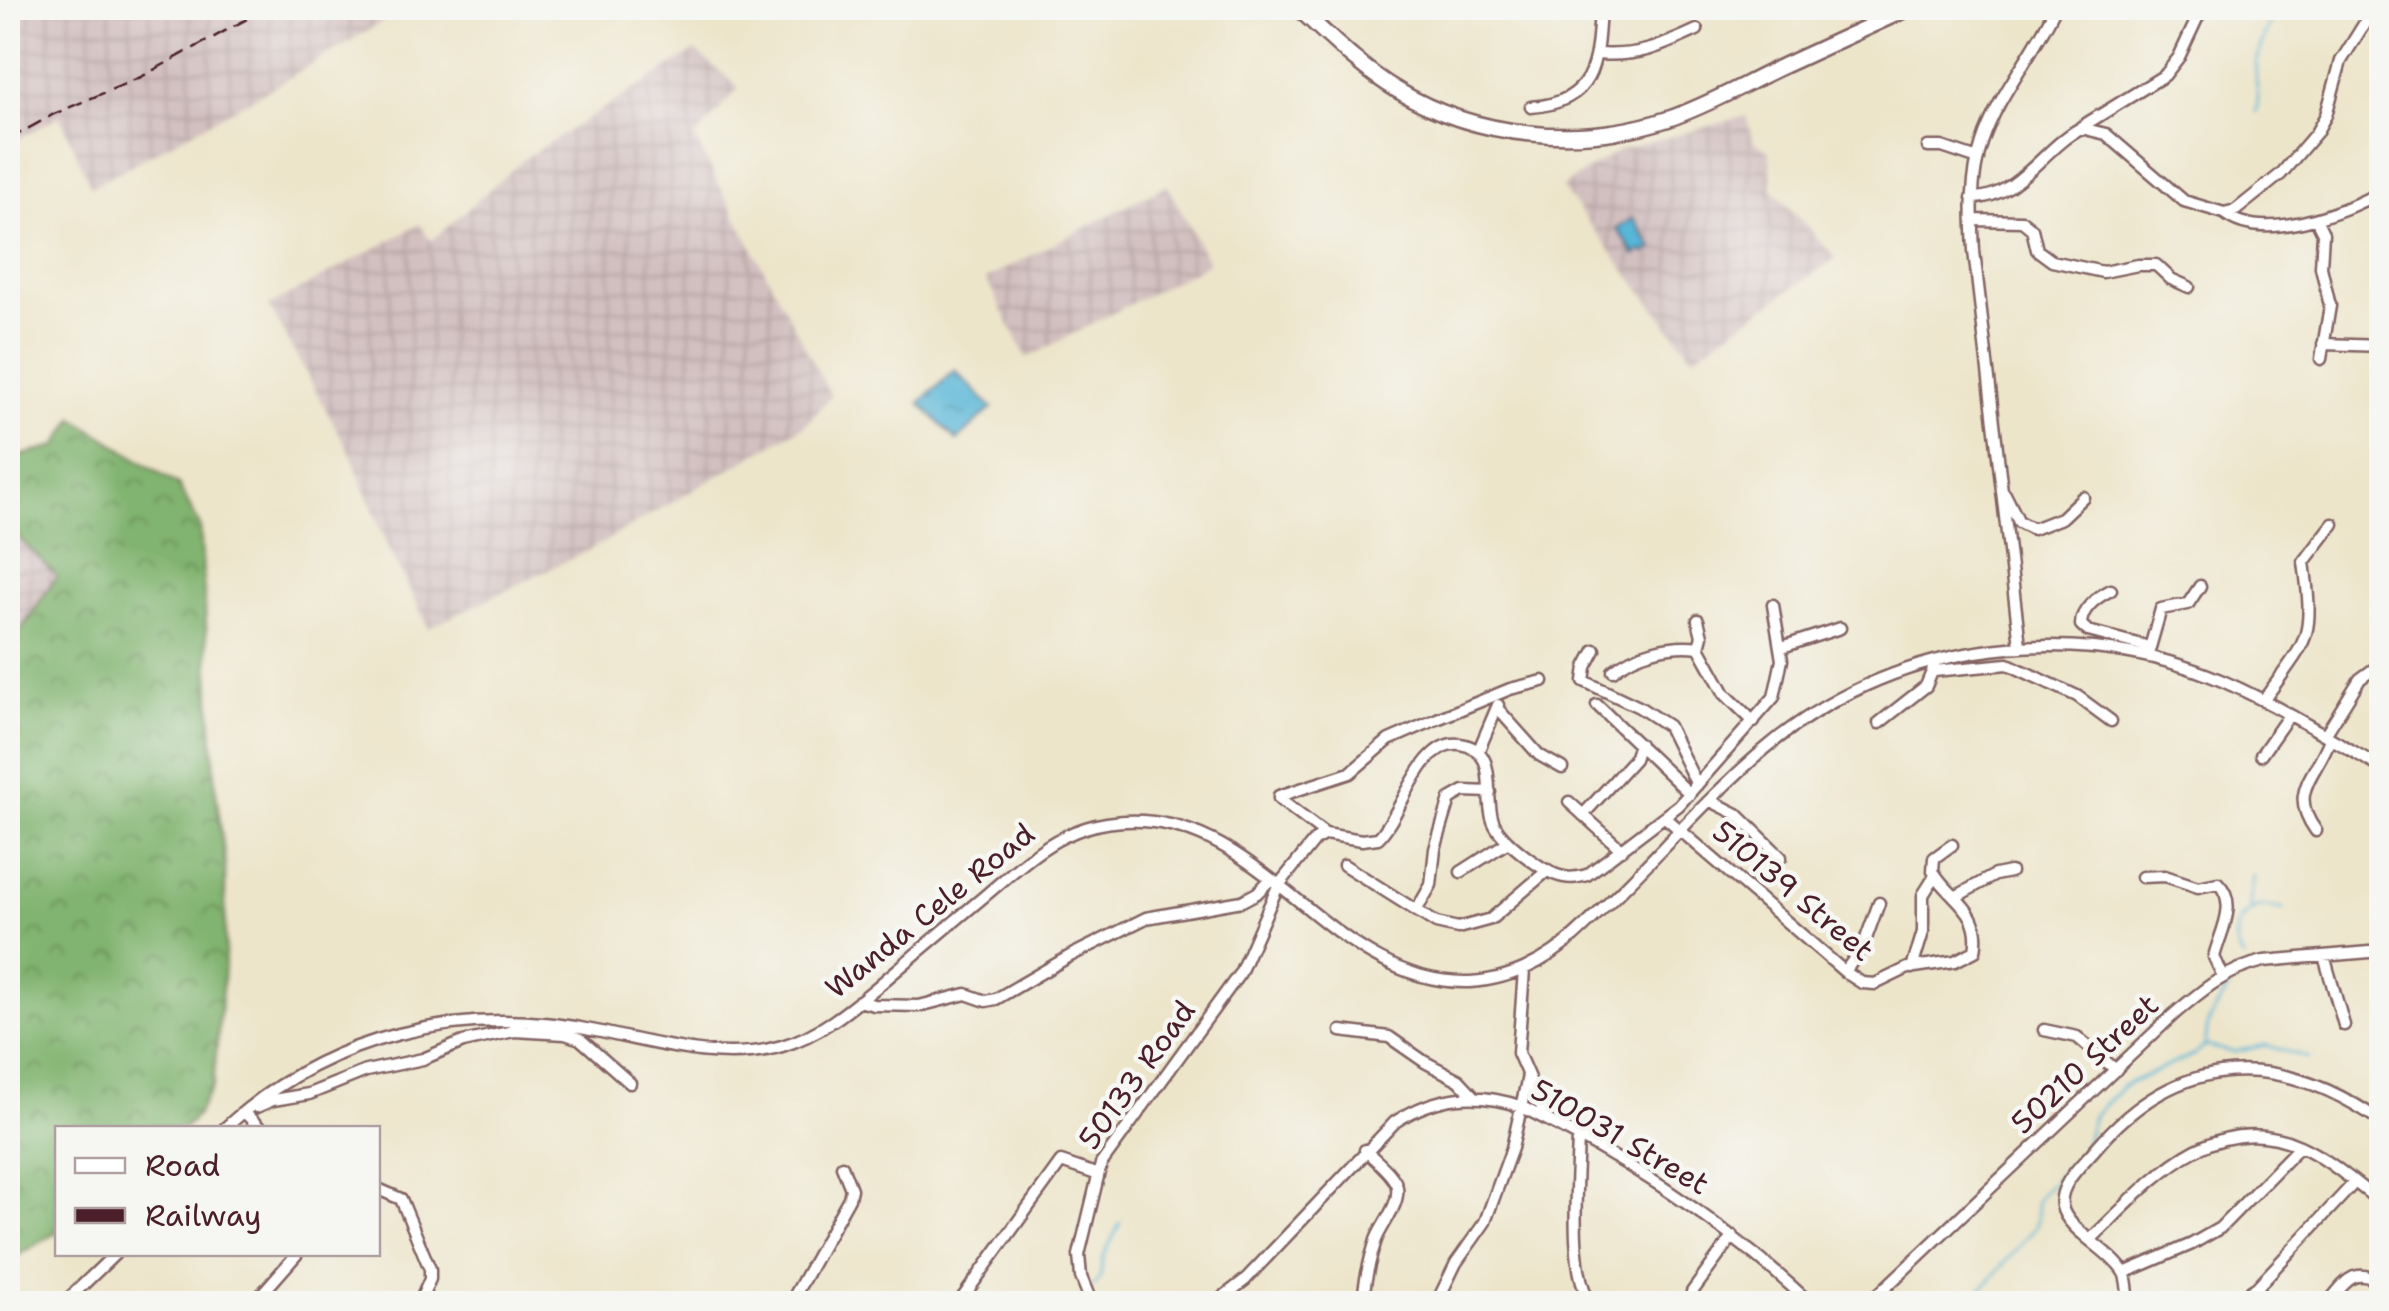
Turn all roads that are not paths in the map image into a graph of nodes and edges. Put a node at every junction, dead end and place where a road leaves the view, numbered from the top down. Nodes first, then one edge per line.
1 (1600, 8) edge
2 (1909, 8) edge
3 (2056, 8) edge
4 (2202, 8) edge
5 (2374, 8) edge
6 (1304, 11) edge
7 (1697, 30) dead end
8 (1598, 54) junction
9 (1531, 107) dead end
10 (2080, 128) junction
11 (1928, 147) dead end
12 (1978, 159) junction
13 (2382, 191) edge
14 (1972, 198) junction
15 (2224, 213) junction
16 (2316, 219) junction
17 (1972, 220) junction
18 (2189, 287) dead end
19 (2323, 344) junction
20 (2382, 346) edge
21 (2321, 359) dead end
22 (2002, 490) junction
23 (2083, 497) dead end
24 (2334, 524) dead end
25 (2200, 586) dead end
26 (2111, 590) dead end
27 (1772, 605) dead end
28 (1698, 620) dead end
29 (1840, 628) dead end
30 (2020, 644) junction
31 (1699, 647) junction
32 (1782, 647) junction
33 (1596, 650) dead end
34 (2148, 652) junction
35 (2382, 663) edge
36 (1934, 666) junction
37 (1614, 671) dead end
38 (1544, 681) dead end
39 (1498, 694) junction
40 (2263, 701) junction
41 (1597, 705) dead end
42 (1498, 709) junction
43 (2288, 715) junction
44 (1754, 722) junction
45 (2111, 722) dead end
46 (1880, 724) dead end
47 (2327, 737) junction
48 (1638, 744) junction
49 (1478, 752) junction
50 (2261, 756) dead end
51 (1562, 768) dead end
52 (2382, 768) edge
53 (1693, 790) junction
54 (1490, 792) junction
55 (1711, 801) junction
56 (1569, 802) dead end
57 (1583, 814) junction
58 (1666, 818) junction
59 (1682, 830) junction
60 (2316, 831) dead end
61 (1324, 834) junction
62 (1508, 842) junction
63 (1952, 845) dead end
64 (1622, 850) junction
65 (1782, 857) dead end
66 (1344, 865) dead end
67 (1548, 870) junction
68 (1461, 872) dead end
69 (2010, 872) dead end
70 (1935, 876) junction
71 (2142, 877) dead end
72 (1274, 883) junction
73 (1958, 896) junction
74 (1880, 904) dead end
75 (1416, 911) junction
76 (2382, 952) edge
77 (2324, 956) junction
78 (1912, 968) junction
79 (1524, 970) junction
80 (1845, 972) junction
81 (2223, 976) junction
82 (859, 1002) junction
83 (2344, 1024) dead end
84 (2044, 1030) dead end
85 (1341, 1031) dead end
86 (2116, 1070) junction
87 (1528, 1076) junction
88 (630, 1083) dead end
89 (1474, 1096) junction
90 (1522, 1107) junction
91 (245, 1113) junction
92 (1547, 1119) junction
93 (2382, 1122) edge
94 (228, 1126) edge
95 (258, 1126) edge
96 (1578, 1136) junction
97 (2300, 1146) junction
98 (1365, 1150) junction
99 (842, 1166) dead end
100 (1096, 1174) junction
101 (2354, 1183) junction
102 (380, 1190) edge
103 (2382, 1203) edge
104 (1733, 1236) junction
105 (2091, 1238) junction
106 (113, 1256) edge
107 (295, 1256) edge
108 (2124, 1273) junction
109 (2382, 1283) edge
110 (1692, 1292) dead end
111 (63, 1304) edge
112 (253, 1304) edge
113 (418, 1304) edge
114 (790, 1304) edge
115 (958, 1304) edge
116 (1092, 1304) edge
117 (1214, 1304) edge
118 (1364, 1304) edge
119 (1436, 1304) edge
120 (1615, 1304) edge
121 (1811, 1304) edge
122 (1868, 1304) edge
123 (2128, 1304) edge
124 (2204, 1304) edge
125 (2327, 1304) edge

1 - 8 street
2 - 6 main road
3 - 12 street
4 - 10 street
5 - 15 street
7 - 8 street
8 - 9 street
10 - 14 street
10 - 15 street
11 - 12 street
12 - 14 street
13 - 16 street
14 - 17 street
15 - 16 street
16 - 19 street
17 - 18 street
17 - 22 street
19 - 20 street
19 - 21 street
22 - 23 street
22 - 30 street
24 - 40 street
25 - 34 street
26 - 34 street
27 - 32 street
28 - 31 street
29 - 32 street
30 - 34 street, Wanda Cele Road
30 - 36 street, Wanda Cele Road
31 - 37 street
31 - 44 street
32 - 44 street
33 - 53 street
34 - 40 street
35 - 47 street
36 - 45 street
36 - 46 street
36 - 55 street, Wanda Cele Road
38 - 39 street
39 - 42 street
39 - 61 street
40 - 43 street
41 - 48 street
42 - 49 street
42 - 51 street
43 - 47 street
43 - 50 street
44 - 53 street
47 - 52 street
47 - 60 street
48 - 53 street
48 - 57 street
49 - 54 street
49 - 61 street
53 - 58 street
54 - 62 street
54 - 75 street
55 - 59 street, Wanda Cele Road
55 - 65 street
56 - 57 street
57 - 64 street
58 - 59 street, 510139 Street
58 - 64 street
59 - 79 street, Wanda Cele Road
59 - 80 street, 510139 Street
61 - 72 street
62 - 67 street
62 - 68 street
63 - 70 street
64 - 67 street
66 - 75 street
67 - 75 street
69 - 73 street
70 - 73 street, 510139 Street
70 - 78 street
71 - 81 street
72 - 79 street, Wanda Cele Road
72 - 82 street
72 - 82 street, Wanda Cele Road
72 - 100 street, 50133 Road
73 - 78 street, 510139 Street
74 - 80 street
76 - 77 street, 50210 Street
77 - 81 street, 50210 Street
77 - 83 street
78 - 80 street, 510139 Street
79 - 87 street
81 - 86 street, 50210 Street
82 - 91 street, Wanda Cele Road
84 - 86 street
85 - 89 street
86 - 122 street, 50210 Street
87 - 90 street
87 - 92 street
88 - 91 street
89 - 90 street, 510031 Street
89 - 98 street, 510031 Street
90 - 92 street, 510031 Street
90 - 119 street
91 - 94 street, Wanda Cele Road
91 - 95 street
92 - 96 street, 510031 Street
93 - 105 street
96 - 104 street, 510031 Street
96 - 120 street
97 - 101 street
97 - 105 street
97 - 108 street
98 - 117 street, 510031 Street
98 - 118 street
99 - 114 street
100 - 115 street
100 - 116 street, 50133 Road
101 - 103 street
101 - 124 street
102 - 113 street
104 - 110 street
104 - 121 street, 510031 Street
105 - 108 street
106 - 111 street
107 - 112 street
108 - 123 street
109 - 125 street

